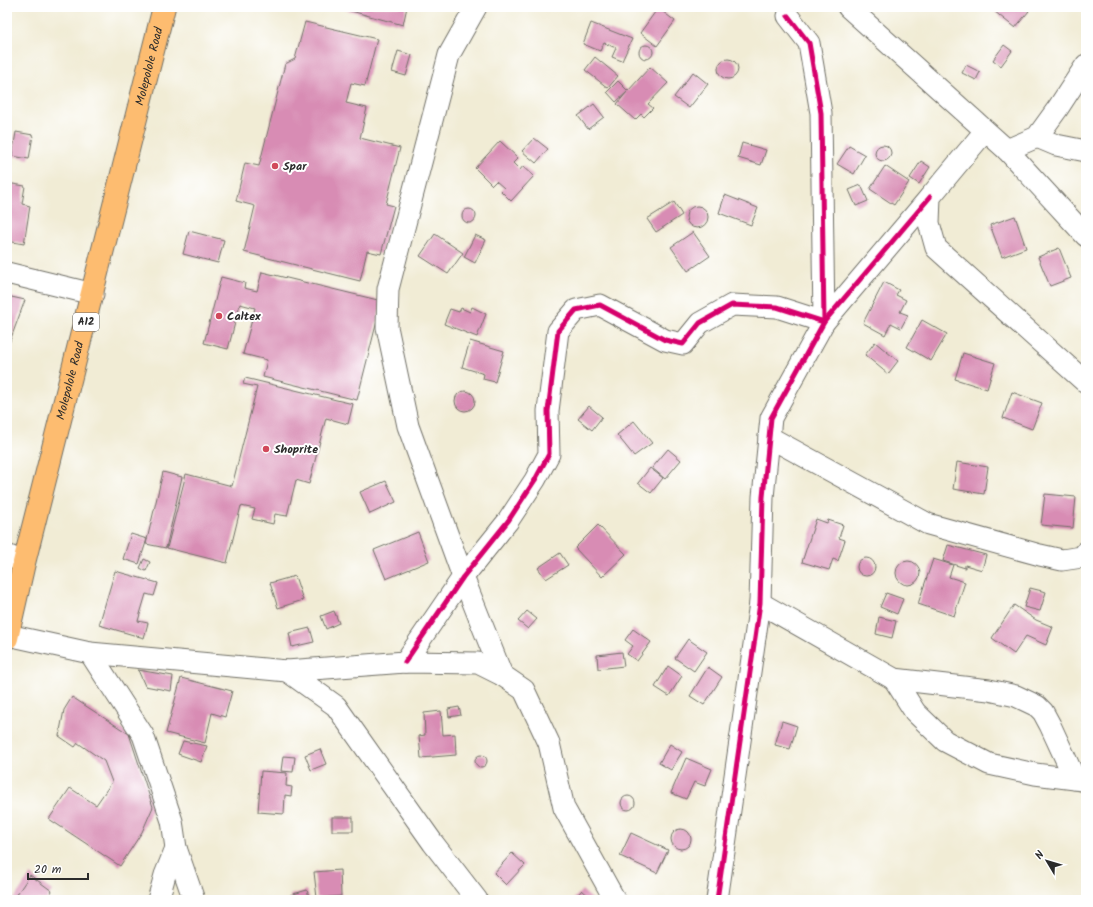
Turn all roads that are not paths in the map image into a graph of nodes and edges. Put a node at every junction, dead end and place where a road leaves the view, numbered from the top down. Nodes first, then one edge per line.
1 (164, 7) edge
2 (476, 7) edge
3 (848, 7) edge
4 (788, 16) dead end
5 (1086, 65) edge
6 (985, 131) junction
7 (1037, 137) junction
8 (1007, 150) junction
9 (1086, 151) edge
10 (930, 197) junction
11 (1086, 236) edge
12 (7, 273) edge
13 (93, 294) junction
14 (824, 322) junction
15 (1086, 382) edge
16 (769, 437) junction
17 (1086, 552) edge
18 (16, 559) edge
19 (463, 577) junction
20 (760, 603) junction
21 (7, 636) edge
22 (90, 653) junction
23 (405, 662) junction
24 (287, 672) junction
25 (502, 675) junction
26 (894, 679) junction
27 (1080, 780) edge
28 (176, 848) junction
29 (158, 900) edge
30 (194, 900) edge
31 (477, 900) edge
32 (615, 900) edge
33 (717, 900) edge

1 - 13 main road, Molepolole Road / A12
2 - 19 street
3 - 6 street
4 - 14 street
5 - 7 street
6 - 8 street
6 - 10 street
7 - 8 street
7 - 9 street
8 - 11 street
10 - 14 street
10 - 15 street
12 - 13 street
13 - 18 main road, Molepolole Road / A12
14 - 16 street
14 - 19 street
16 - 17 street
16 - 20 street
18 - 21 main road, Molepolole Road / A12
19 - 23 street
19 - 25 street
20 - 26 street
20 - 33 street
21 - 22 street
22 - 24 street
22 - 28 street
23 - 24 street
23 - 25 street
24 - 31 street
25 - 32 street
26 - 27 street
26 - 27 street
28 - 29 street
28 - 30 street

